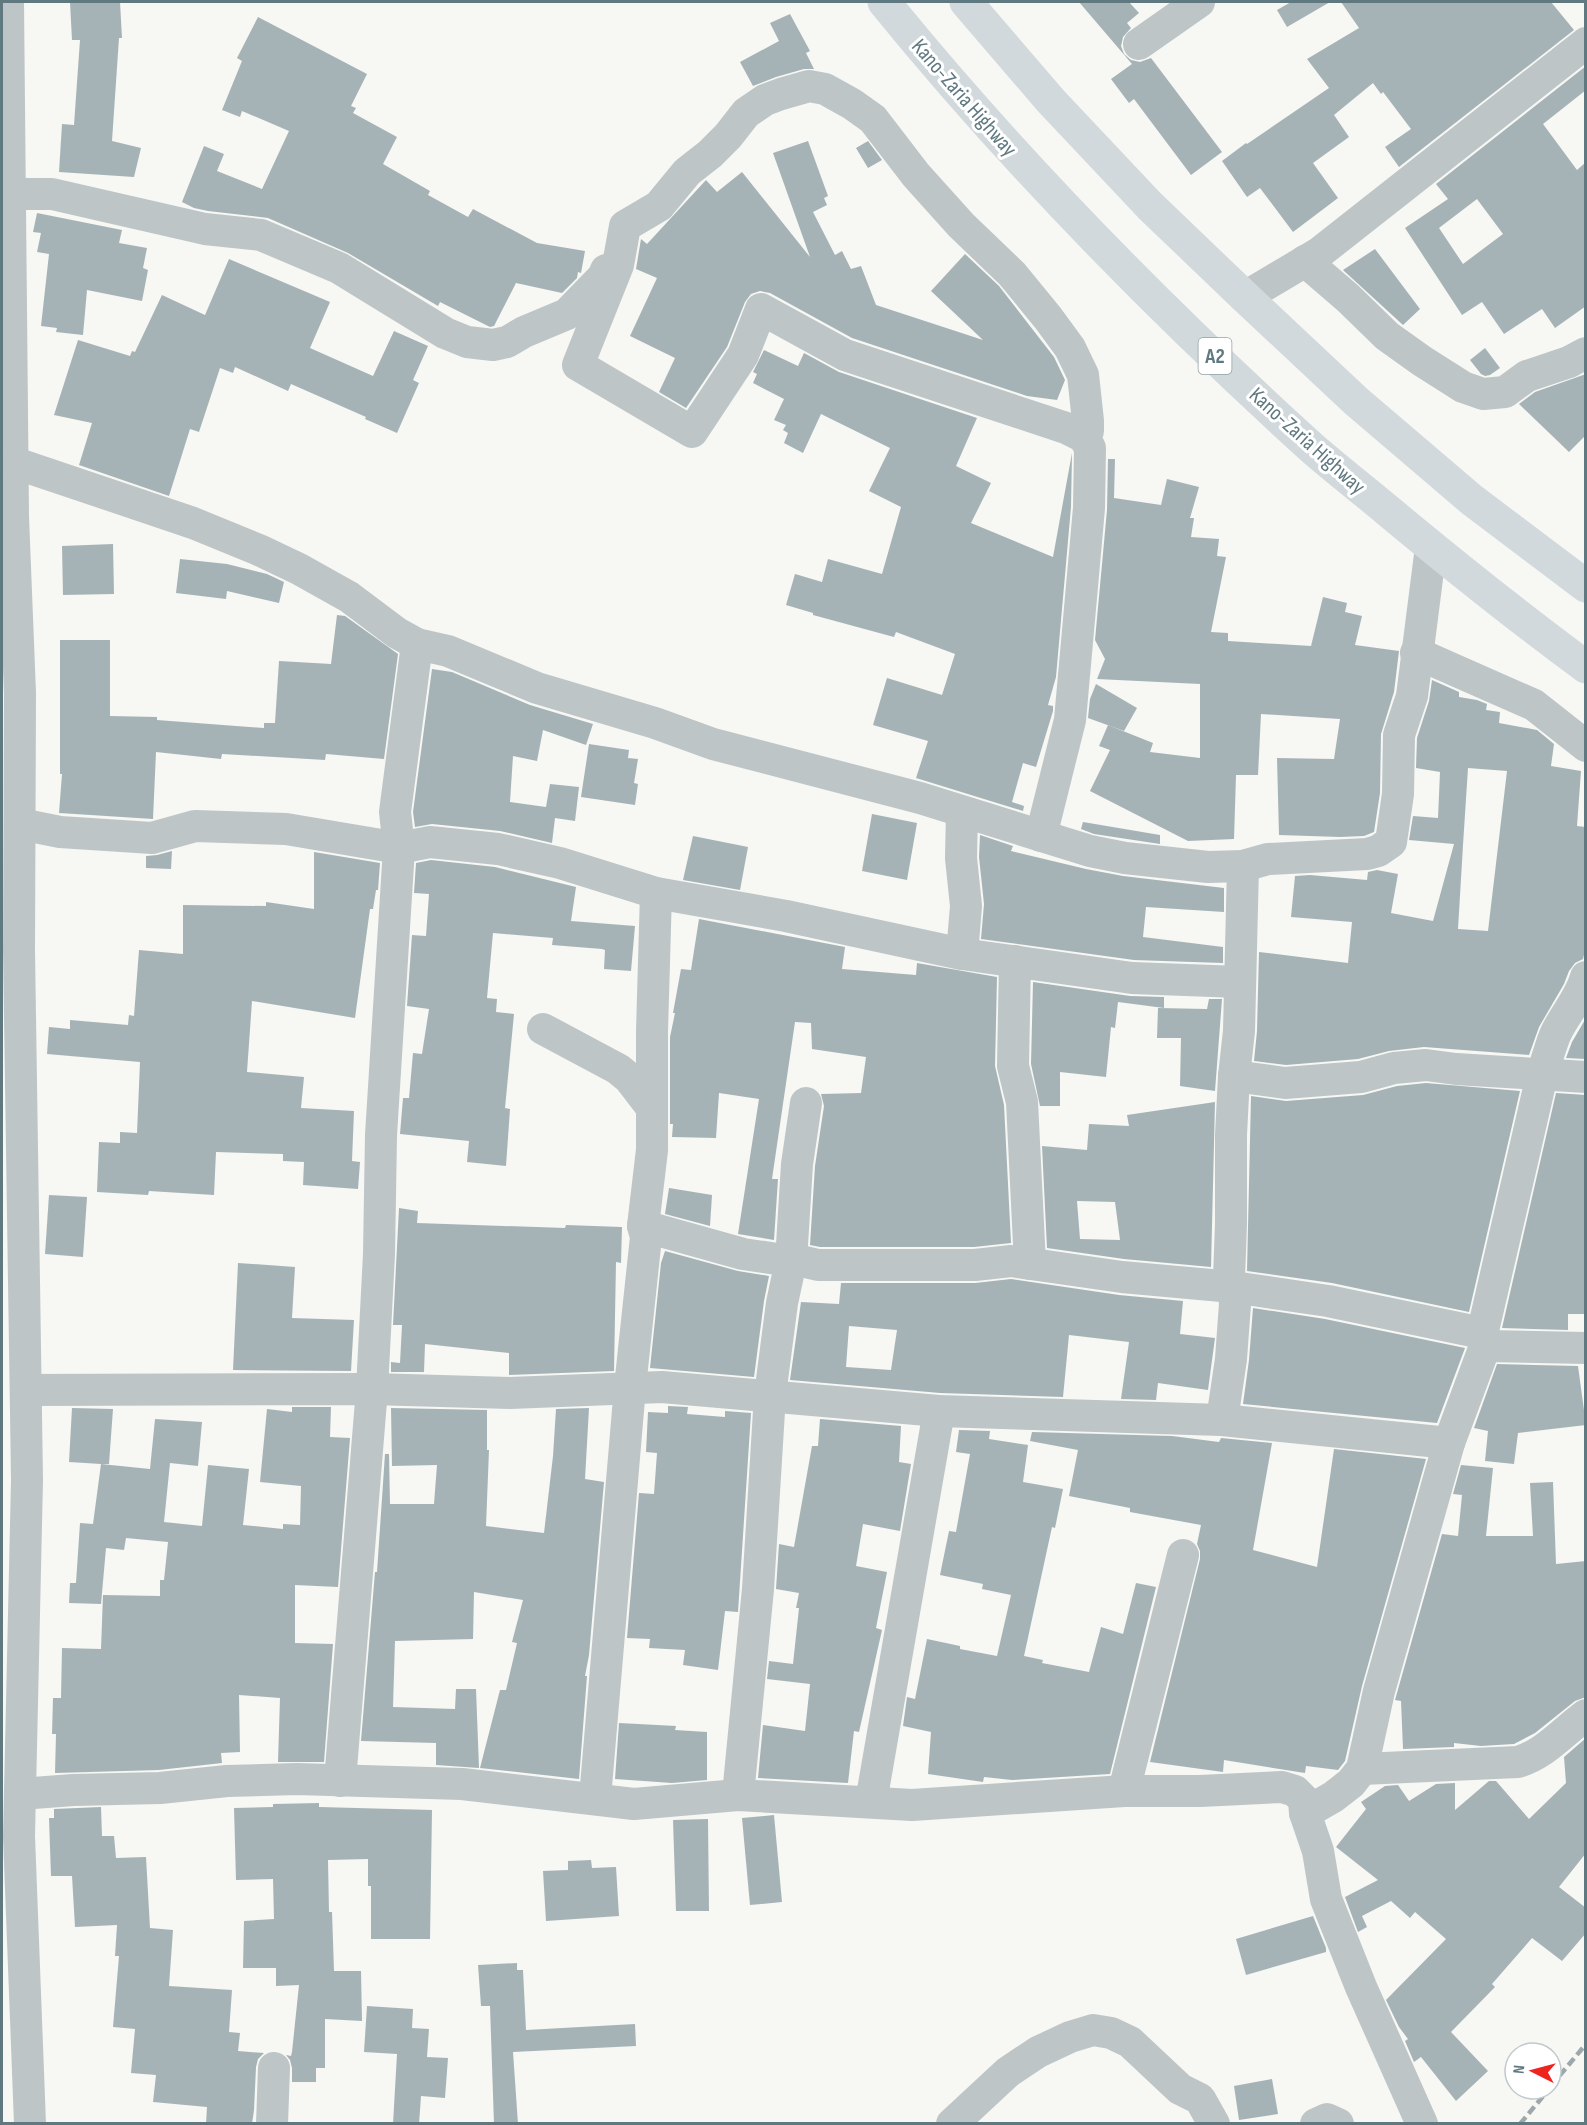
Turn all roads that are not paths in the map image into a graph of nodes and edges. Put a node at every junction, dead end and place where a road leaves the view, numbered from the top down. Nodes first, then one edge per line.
1 (8, 2) edge
2 (884, 2) edge
3 (966, 2) edge
4 (1199, 2) edge
5 (1586, 43) edge
6 (1139, 44) dead end
7 (5, 194) edge
8 (622, 248) junction
9 (1305, 261) junction
10 (1245, 297) junction
11 (1586, 353) edge
12 (1084, 437) junction
13 (12, 462) junction
14 (1431, 547) junction
15 (1586, 586) edge
16 (417, 644) junction
17 (1416, 653) junction
18 (1586, 667) edge
19 (11, 693) edge
20 (1586, 746) edge
21 (962, 812) junction
22 (20, 824) junction
23 (1041, 836) junction
24 (399, 848) junction
25 (1243, 866) junction
26 (656, 893) junction
27 (10, 951) edge
28 (962, 954) junction
29 (1015, 961) junction
30 (1586, 977) edge
31 (1239, 982) junction
32 (543, 1029) dead end
33 (1234, 1076) junction
34 (1542, 1076) junction
35 (1586, 1077) edge
36 (806, 1102) dead end
37 (652, 1108) junction
38 (13, 1217) edge
39 (643, 1226) junction
40 (791, 1261) junction
41 (1030, 1264) junction
42 (1233, 1287) junction
43 (1483, 1339) junction
44 (1586, 1348) edge
45 (630, 1387) junction
46 (372, 1389) junction
47 (26, 1390) junction
48 (770, 1395) junction
49 (939, 1411) junction
50 (1222, 1420) junction
51 (1449, 1443) junction
52 (14, 1480) edge
53 (1183, 1555) dead end
54 (1586, 1715) edge
55 (1362, 1769) junction
56 (340, 1781) junction
57 (1124, 1791) junction
58 (21, 1794) junction
59 (738, 1795) junction
60 (594, 1798) junction
61 (871, 1802) junction
62 (1305, 1813) junction
63 (274, 2068) dead end
64 (30, 2124) edge
65 (272, 2124) edge
66 (952, 2124) edge
67 (1214, 2124) edge
68 (1316, 2124) edge
69 (1338, 2124) edge
70 (1422, 2124) edge

1 - 7 street
2 - 14 highway, Kano-Zaria Highway / A2
3 - 10 highway
4 - 6 street
5 - 9 street
7 - 8 street
7 - 13 street
8 - 12 street
8 - 12 street
9 - 10 street
9 - 11 street
10 - 15 highway
12 - 23 street
13 - 16 street
13 - 19 street
14 - 17 street
14 - 18 highway, Kano-Zaria Highway / A2
16 - 21 street
16 - 24 street
17 - 20 street
17 - 25 street
19 - 22 street
21 - 23 street
21 - 28 street
22 - 24 street
22 - 27 street
23 - 25 street
24 - 26 street
24 - 46 street
25 - 31 street
26 - 28 street
26 - 37 street
27 - 38 street
28 - 29 street
29 - 31 street
29 - 41 street
30 - 34 street
31 - 33 street
32 - 37 street
33 - 34 street
33 - 42 street
34 - 35 street
34 - 43 street
36 - 40 street
37 - 39 street
38 - 47 street
39 - 40 street
39 - 45 street
40 - 41 street
40 - 48 street
41 - 42 street
42 - 43 street
42 - 50 street
43 - 44 street
43 - 51 street
45 - 46 street
45 - 48 street
45 - 60 street
46 - 47 street
46 - 56 street
47 - 52 street
48 - 49 street
48 - 59 street
49 - 50 street
49 - 61 street
50 - 51 street
51 - 55 street
52 - 58 street
53 - 57 street
54 - 55 street
55 - 62 street
56 - 58 street
56 - 60 street
57 - 61 street
57 - 62 street
58 - 64 street
59 - 60 street
59 - 61 street
62 - 70 street
63 - 65 street
66 - 67 street
68 - 69 street

